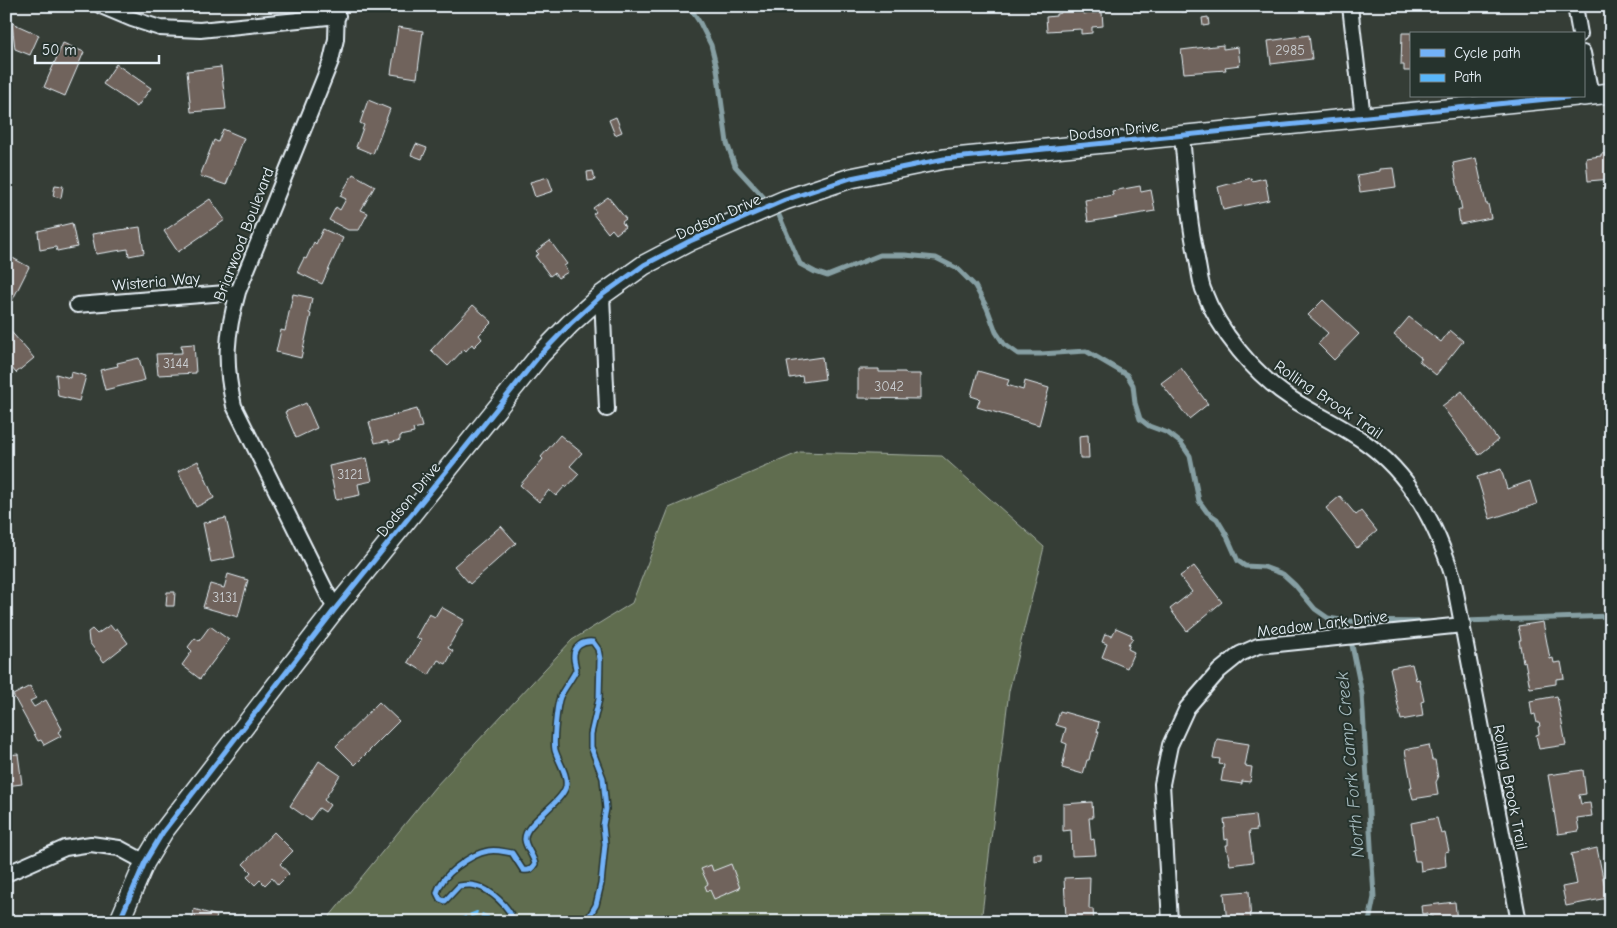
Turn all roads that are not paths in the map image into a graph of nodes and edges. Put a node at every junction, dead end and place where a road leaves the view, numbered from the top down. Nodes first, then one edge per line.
1 (101, 6) edge
2 (1350, 6) edge
3 (1575, 6) edge
4 (337, 11) edge
5 (1580, 32) edge
6 (1611, 93) edge
7 (1584, 96) edge
8 (1564, 98) edge
9 (1363, 118) junction
10 (1182, 136) junction
11 (238, 292) junction
12 (602, 295) junction
13 (77, 305) dead end
14 (607, 409) dead end
15 (335, 609) junction
16 (1463, 625) junction
17 (145, 862) junction
18 (6, 874) edge
19 (119, 922) edge
20 (1170, 922) edge
21 (1519, 922) edge

1 - 4 street
2 - 9 street
3 - 5 street
4 - 11 street, Briarwood Boulevard
6 - 7 street, Dodson Drive
8 - 9 street, Dodson Drive
9 - 10 street, Dodson Drive
10 - 12 street, Dodson Drive
10 - 16 street, Rolling Brook Trail
11 - 13 street, Wisteria Way
11 - 15 street, Briarwood Boulevard
12 - 14 street
12 - 15 street, Dodson Drive
15 - 17 street, Dodson Drive
16 - 20 street, Meadow Lark Drive
16 - 21 street, Rolling Brook Trail
17 - 18 street
17 - 19 street, Dodson Drive

